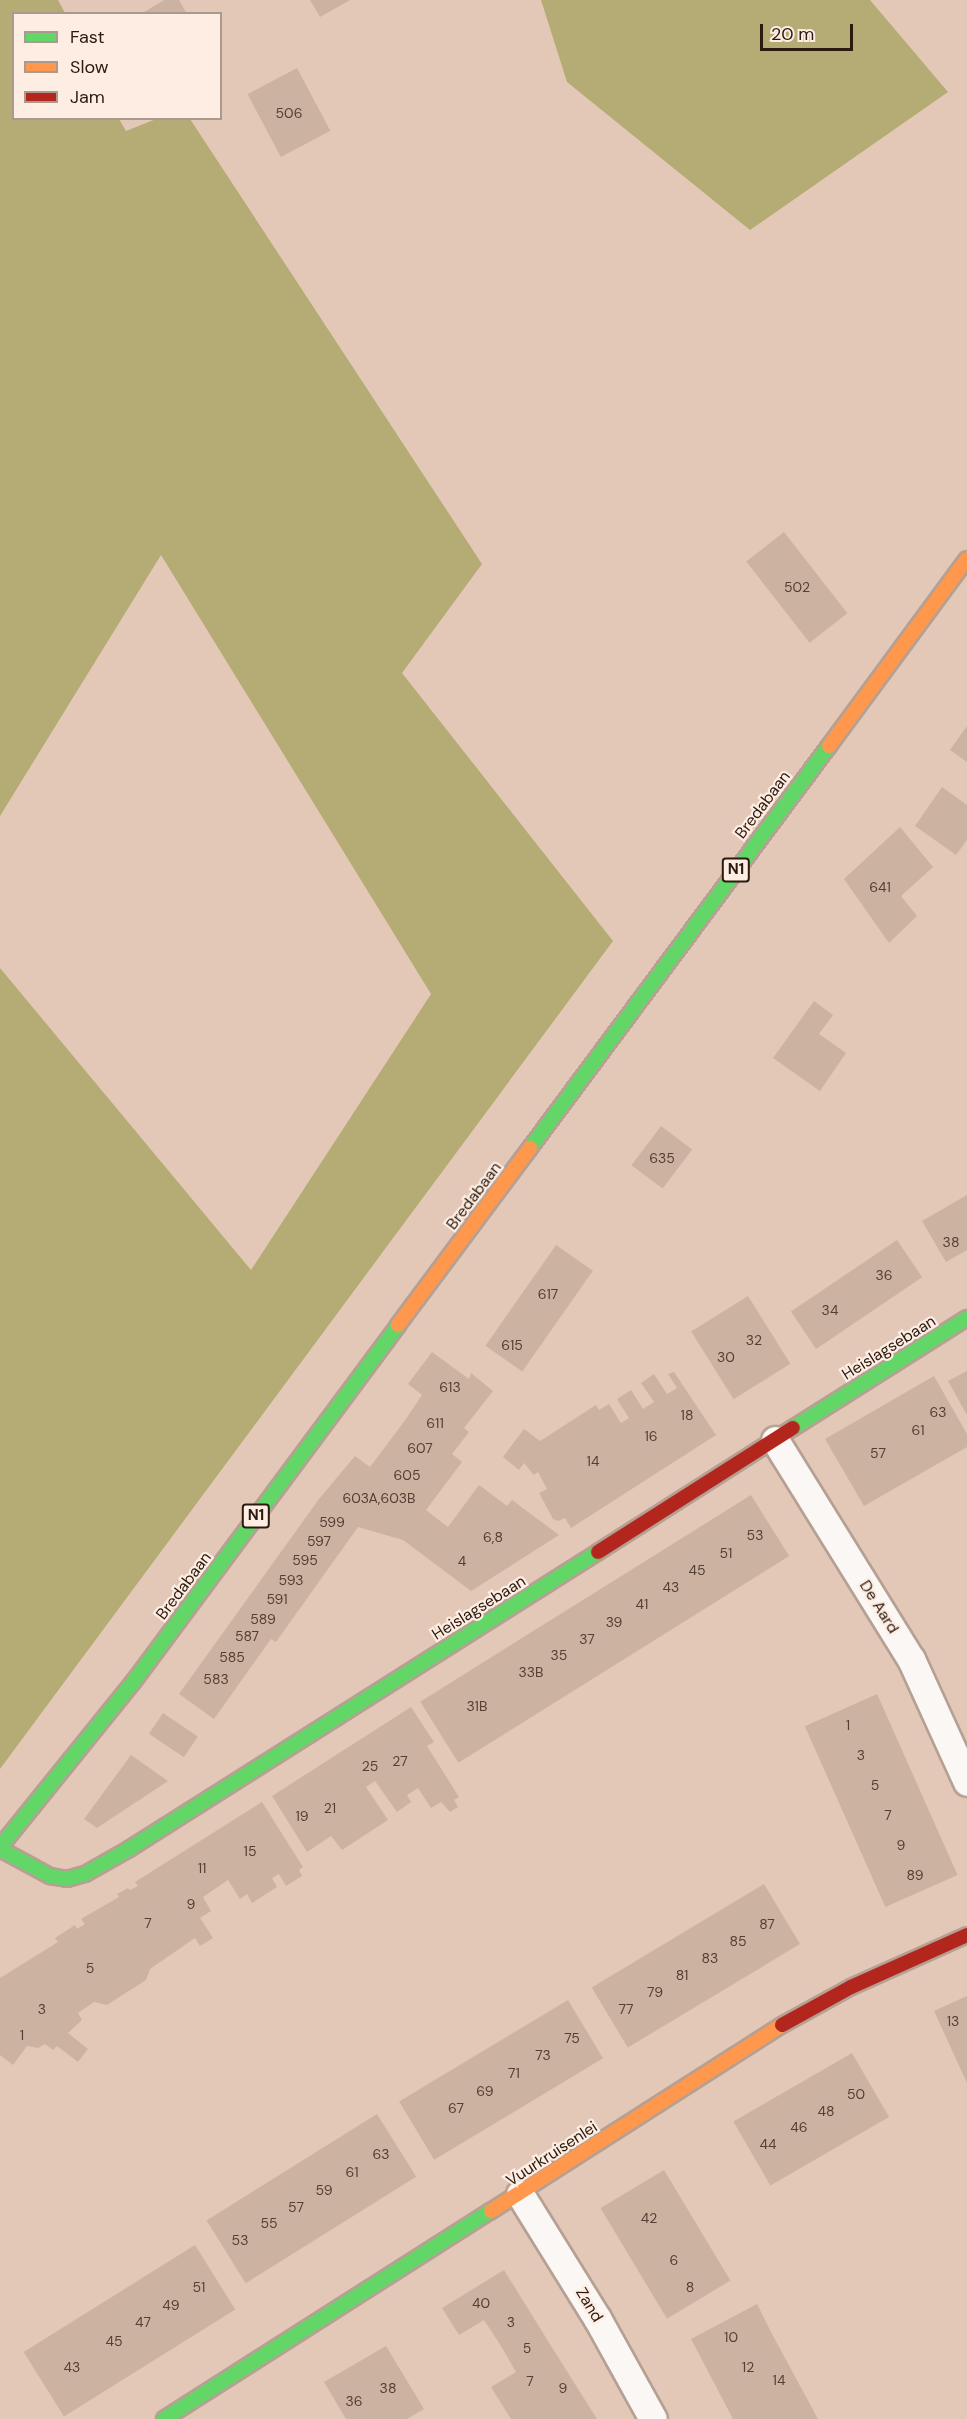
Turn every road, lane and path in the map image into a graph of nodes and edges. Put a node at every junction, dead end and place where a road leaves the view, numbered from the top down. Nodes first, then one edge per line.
1 (967, 559) edge
2 (967, 1318) edge
3 (775, 1440) junction
4 (967, 1782) edge
5 (0, 1848) edge
6 (967, 1935) edge
7 (520, 2194) junction
8 (164, 2419) edge
9 (653, 2419) edge

1 - 5 street, Bredabaan / N1
2 - 3 street, Heislagsebaan
3 - 4 street, De Aard
3 - 5 street, Heislagsebaan
6 - 7 street, Vuurkruisenlei
7 - 8 street, Vuurkruisenlei
7 - 9 street, Zand

